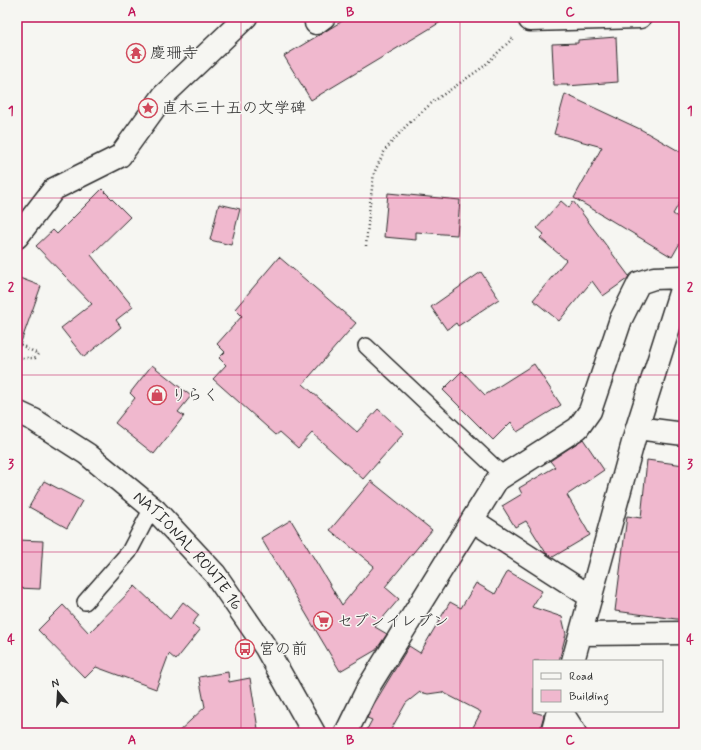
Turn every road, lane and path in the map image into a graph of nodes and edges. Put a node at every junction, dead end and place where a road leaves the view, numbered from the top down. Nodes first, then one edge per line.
1 (246, 17) edge
2 (640, 17) edge
3 (530, 19) edge
4 (17, 237) edge
5 (366, 246) dead end
6 (684, 277) edge
7 (684, 280) edge
8 (17, 343) edge
9 (366, 346) dead end
10 (17, 358) edge
11 (17, 412) edge
12 (637, 428) junction
13 (684, 434) edge
14 (504, 476) junction
15 (152, 508) junction
16 (472, 520) junction
17 (591, 597) junction
18 (85, 602) dead end
19 (684, 633) edge
20 (581, 634) junction
21 (573, 660) edge
22 (558, 712) edge
23 (562, 712) edge
24 (314, 733) edge
25 (346, 733) edge
26 (552, 733) edge
27 (575, 733) edge

1 - 4 main road
2 - 3 main road
3 - 5 path
6 - 14 main road
7 - 12 main road
8 - 10 path
9 - 14 lane
11 - 15 main road, NATIONAL ROUTE 16
12 - 13 main road
12 - 17 main road
14 - 16 main road
15 - 18 lane
15 - 24 main road, NATIONAL ROUTE 16
16 - 17 main road
16 - 25 main road
17 - 20 main road
19 - 20 main road
20 - 21 main road
22 - 26 main road
23 - 27 main road

